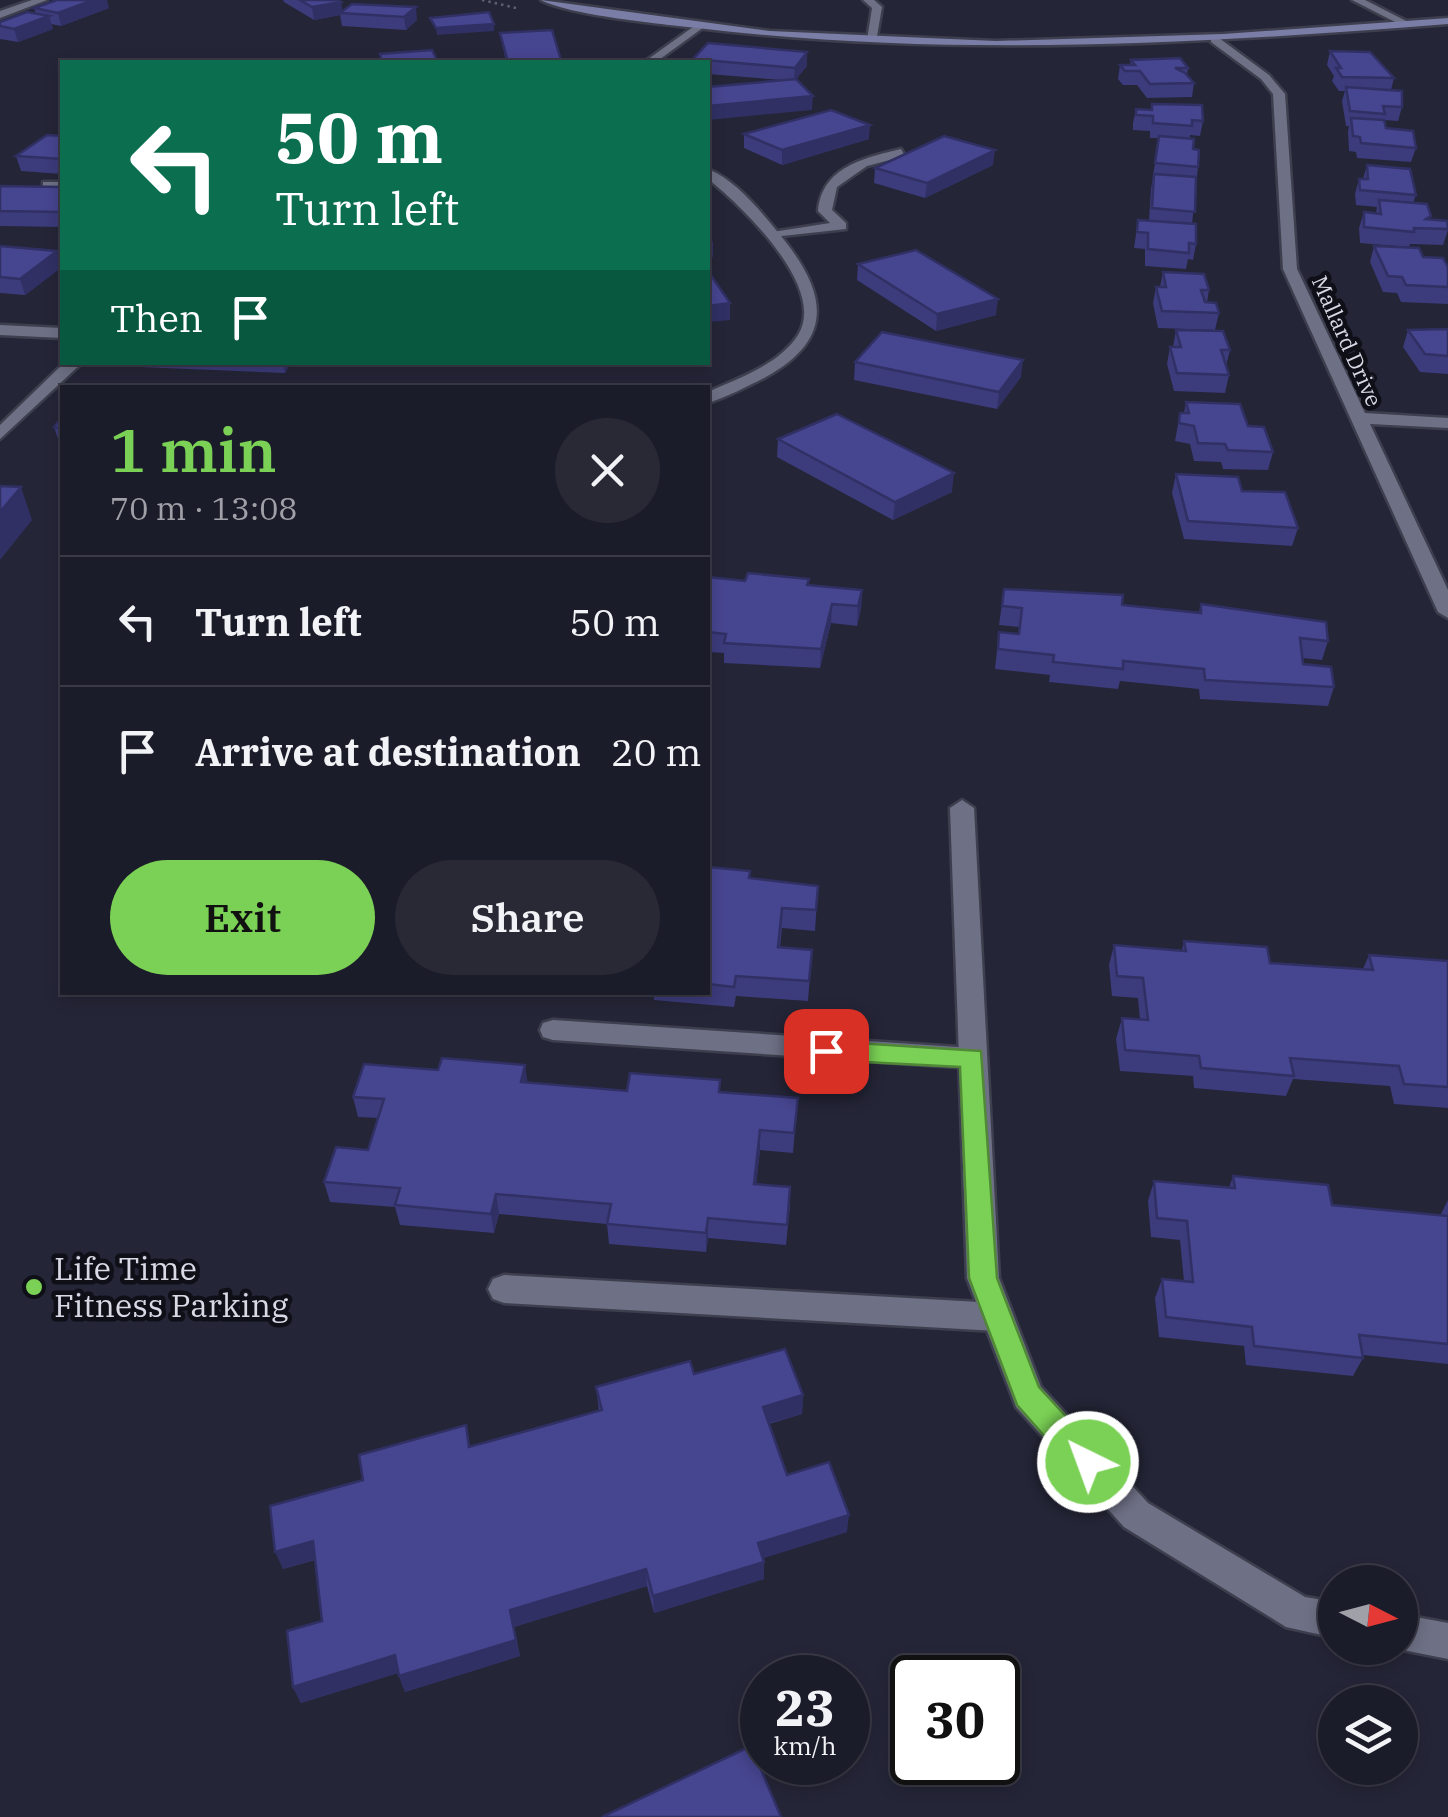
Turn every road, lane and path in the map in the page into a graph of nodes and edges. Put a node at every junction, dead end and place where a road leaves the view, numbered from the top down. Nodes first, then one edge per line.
1 (42, 0) edge
2 (546, 0) edge
3 (868, 0) edge
4 (1357, 0) edge
5 (0, 15) edge
6 (1448, 21) edge
7 (1407, 24) junction
8 (700, 25) junction
9 (872, 40) junction
10 (1215, 40) junction
11 (653, 60) edge
12 (901, 153) edge
13 (710, 174) edge
14 (773, 233) junction
15 (0, 330) edge
16 (60, 333) edge
17 (73, 365) edge
18 (710, 397) edge
19 (1358, 418) junction
20 (1448, 423) edge
21 (0, 434) edge
22 (1448, 612) edge
23 (962, 808) dead end
24 (553, 1030) dead end
25 (972, 1058) junction
26 (504, 1288) dead end
27 (997, 1317) junction
28 (1318, 1617) edge
29 (1418, 1635) edge
30 (1448, 1641) edge

1 - 5 street
2 - 8 street
3 - 9 street
4 - 7 street
6 - 7 street
7 - 10 street
8 - 9 street
8 - 11 street
9 - 10 street
10 - 19 street, Mallard Drive
12 - 14 street
13 - 14 street
14 - 18 street
15 - 16 street
17 - 21 street
19 - 20 street
19 - 22 street, Mallard Drive
23 - 25 street
24 - 25 street
25 - 27 street
26 - 27 street
27 - 28 street
29 - 30 street

